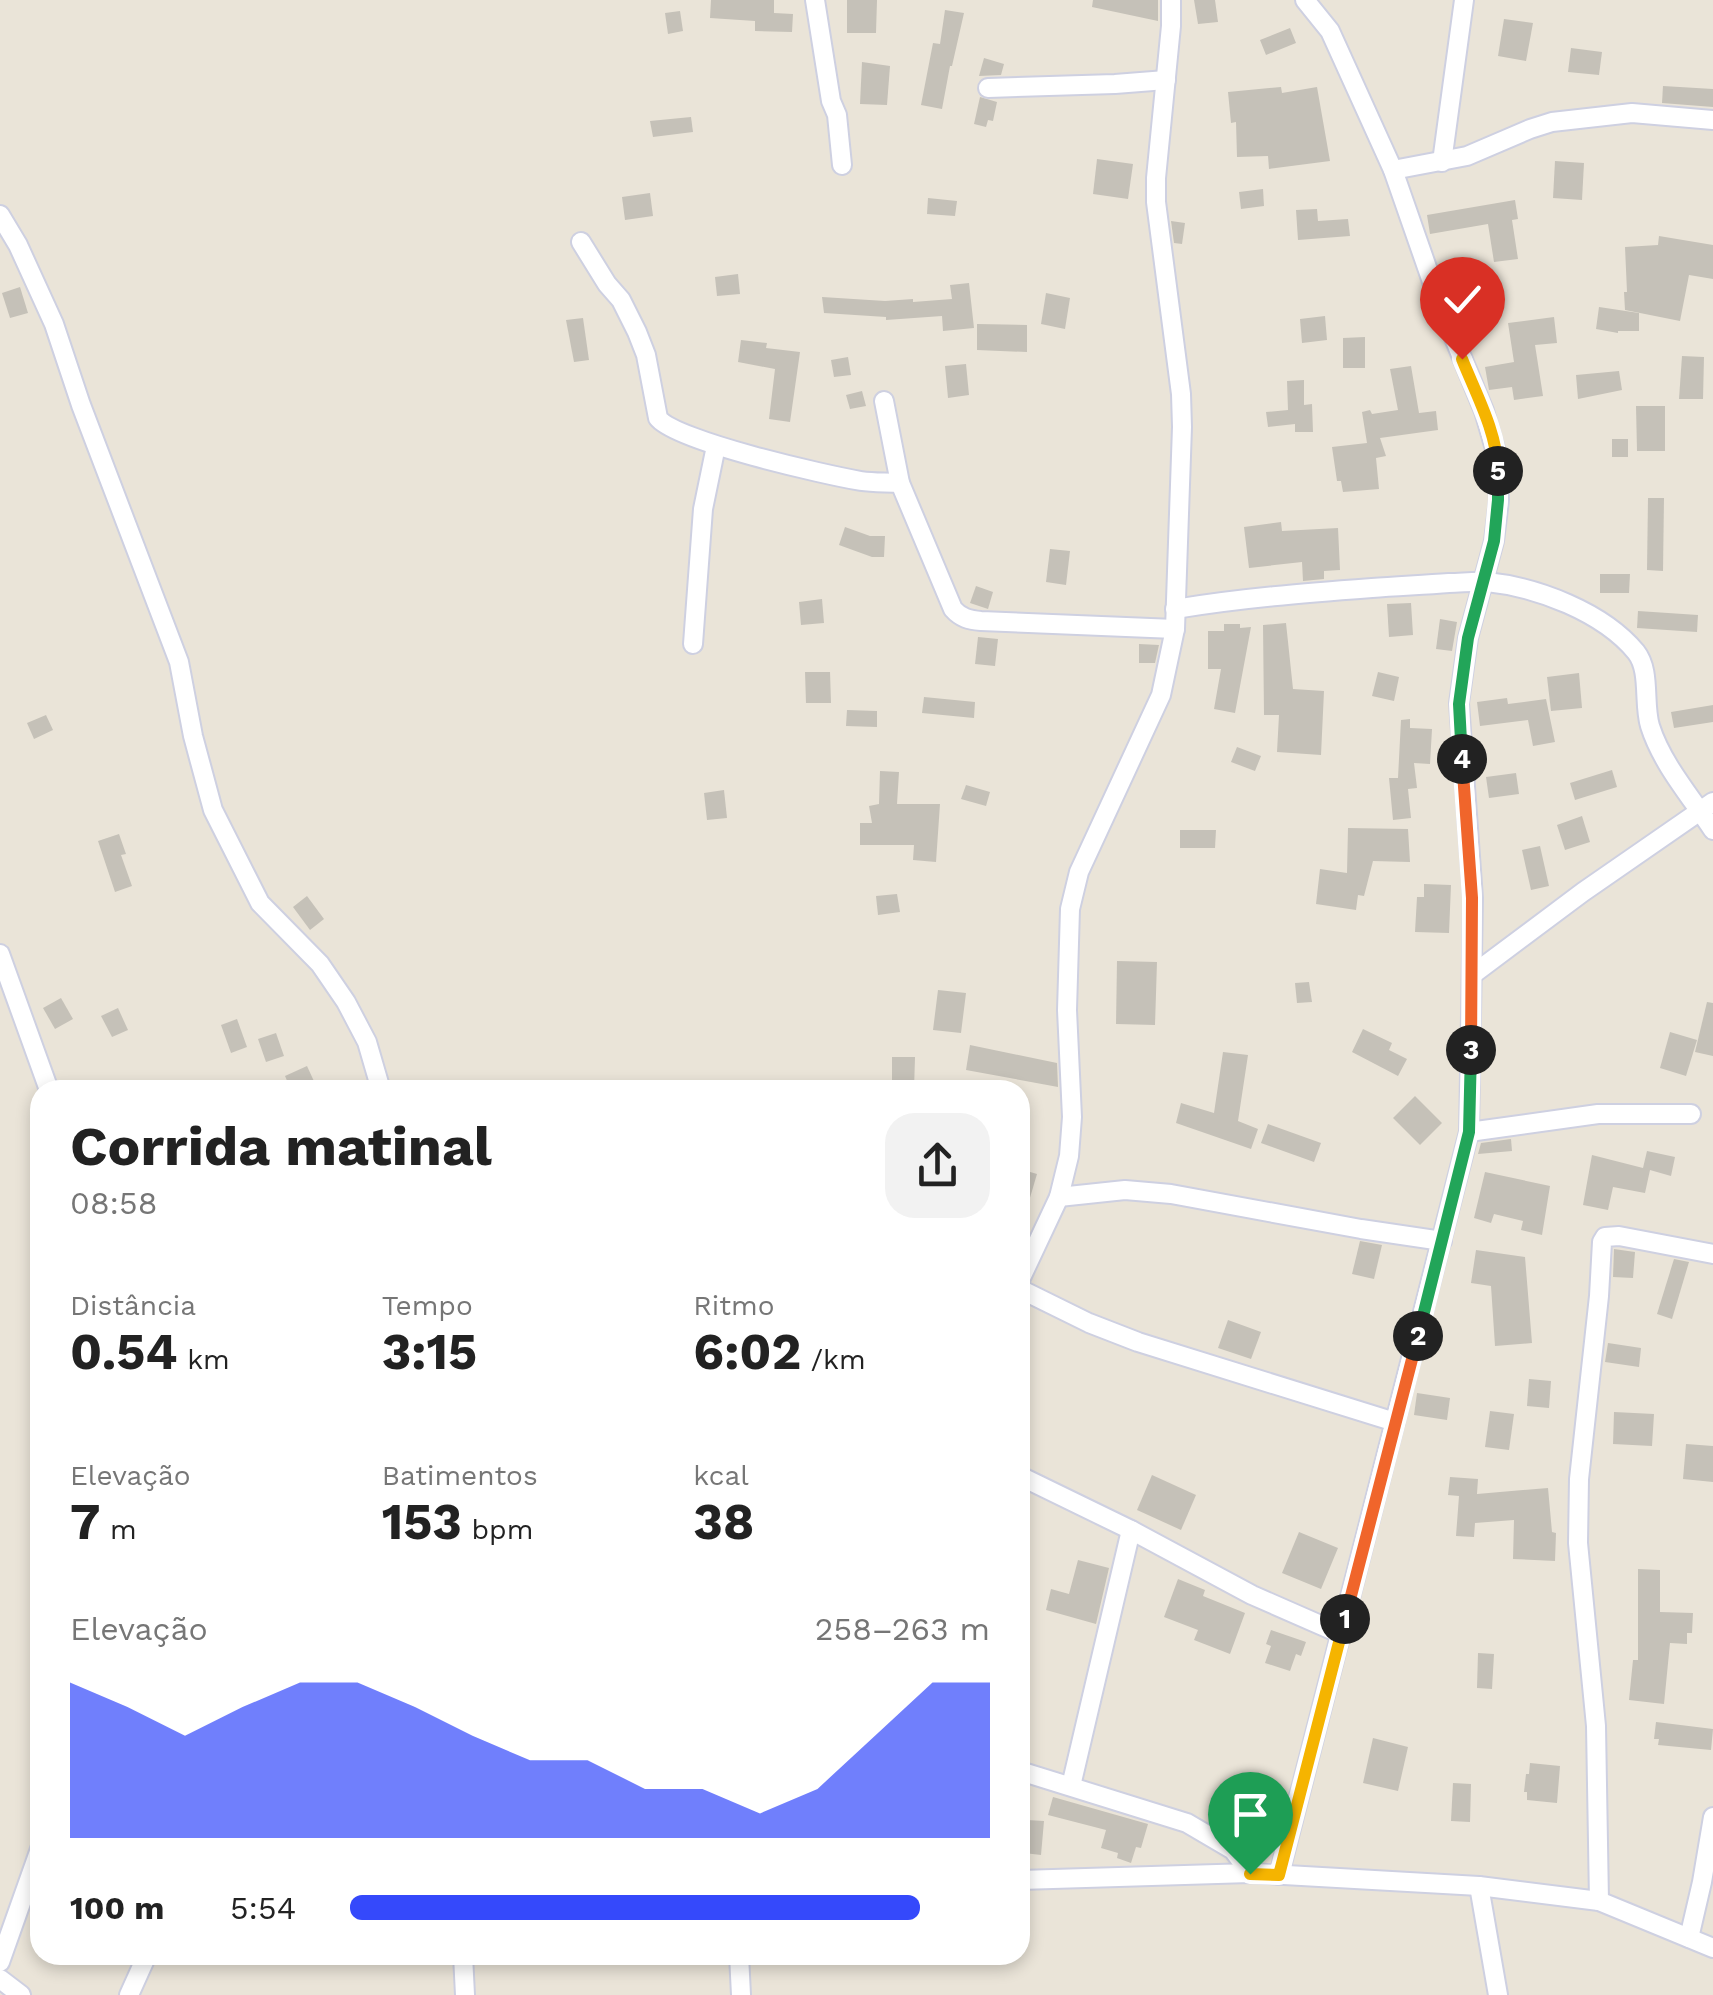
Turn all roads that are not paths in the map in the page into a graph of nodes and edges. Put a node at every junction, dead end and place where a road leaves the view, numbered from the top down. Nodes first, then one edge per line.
1 (816, 0) edge
2 (1171, 0) edge
3 (1306, 0) edge
4 (1464, 0) edge
5 (1166, 80) junction
6 (988, 88) dead end
7 (1713, 120) edge
8 (1442, 162) junction
9 (842, 165) dead end
10 (1392, 170) junction
11 (0, 215) edge
12 (581, 242) dead end
13 (884, 402) dead end
14 (716, 446) junction
15 (900, 483) junction
16 (1484, 582) junction
17 (1175, 609) junction
18 (1175, 630) junction
19 (692, 644) dead end
20 (1707, 806) edge
21 (1713, 830) edge
22 (0, 954) edge
23 (1472, 975) junction
24 (45, 1080) edge
25 (378, 1080) edge
26 (1691, 1114) dead end
27 (1469, 1132) junction
28 (1059, 1197) junction
29 (1442, 1241) junction
30 (1713, 1254) edge
31 (1030, 1259) edge
32 (1030, 1294) edge
33 (1396, 1422) junction
34 (1030, 1481) edge
35 (1131, 1530) junction
36 (1341, 1634) junction
37 (1030, 1774) edge
38 (1072, 1786) junction
39 (1713, 1817) edge
40 (1250, 1874) junction
41 (1279, 1875) junction
42 (30, 1876) edge
43 (1030, 1880) edge
44 (1479, 1886) junction
45 (1598, 1901) junction
46 (1689, 1938) junction
47 (1713, 1948) edge
48 (0, 1962) edge
49 (142, 1965) edge
50 (464, 1965) edge
51 (740, 1965) edge
52 (0, 1979) edge
53 (21, 1995) edge
54 (129, 1995) edge
55 (465, 1995) edge
56 (741, 1995) edge
57 (1498, 1995) edge

1 - 9 street
2 - 5 street
3 - 10 street
4 - 8 street
5 - 6 street
5 - 17 street
7 - 8 street
8 - 10 street
10 - 16 street
11 - 25 street
12 - 14 street
13 - 15 street
14 - 15 street
14 - 19 street
15 - 18 street
16 - 17 street
16 - 20 street
16 - 23 street
17 - 18 street
18 - 28 street
20 - 21 street
20 - 23 street
22 - 24 street
23 - 27 street
26 - 27 street
27 - 29 street
28 - 29 street
28 - 31 street
29 - 33 street
30 - 45 street
32 - 33 street
33 - 36 street
34 - 35 street
35 - 36 street
35 - 38 street
36 - 41 street
37 - 38 street
38 - 40 street
39 - 46 street
40 - 41 street
40 - 43 street
41 - 44 street
42 - 48 street
44 - 45 street
44 - 57 street
45 - 46 street
46 - 47 street
49 - 54 street
50 - 55 street
51 - 56 street
52 - 53 street

